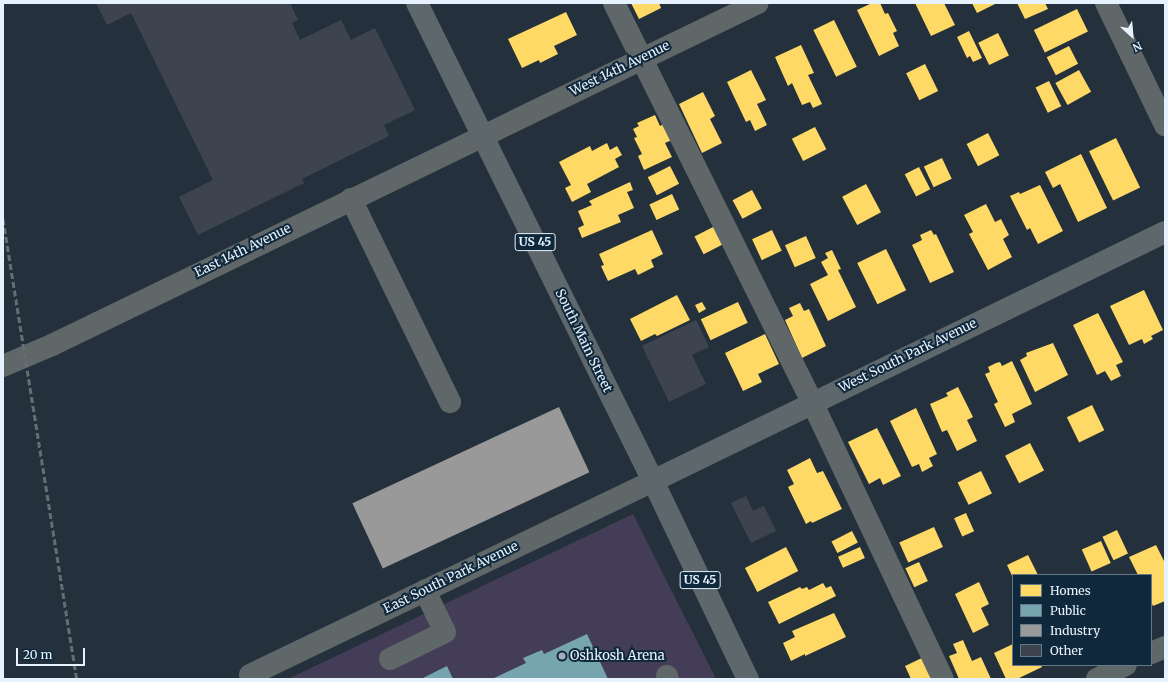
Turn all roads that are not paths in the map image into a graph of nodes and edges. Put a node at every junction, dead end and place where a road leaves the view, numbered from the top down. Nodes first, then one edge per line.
1 (417, 3) edge
2 (614, 3) edge
3 (758, 3) edge
4 (1106, 3) edge
5 (641, 59) junction
6 (1165, 125) edge
7 (482, 135) junction
8 (351, 199) junction
9 (1165, 232) edge
10 (3, 366) edge
11 (450, 402) dead end
12 (812, 402) junction
13 (652, 481) junction
14 (425, 591) junction
15 (1165, 647) edge
16 (1152, 653) edge
17 (390, 659) dead end
18 (1124, 666) edge
19 (250, 675) dead end
20 (748, 679) edge
21 (943, 679) edge
22 (1097, 679) edge

1 - 7 main road, South Main Street / US 45
2 - 5 street
3 - 5 street, West 14th Avenue
4 - 6 street
5 - 7 street, West 14th Avenue
5 - 12 street
7 - 8 street, East 14th Avenue
7 - 13 main road, South Main Street / US 45
8 - 10 street, East 14th Avenue
8 - 11 street
9 - 12 main road, West South Park Avenue
12 - 13 main road, West South Park Avenue
12 - 21 street
13 - 14 street, East South Park Avenue
13 - 20 main road, South Main Street / US 45
14 - 17 street
14 - 19 street, East South Park Avenue
15 - 16 street
18 - 22 street

